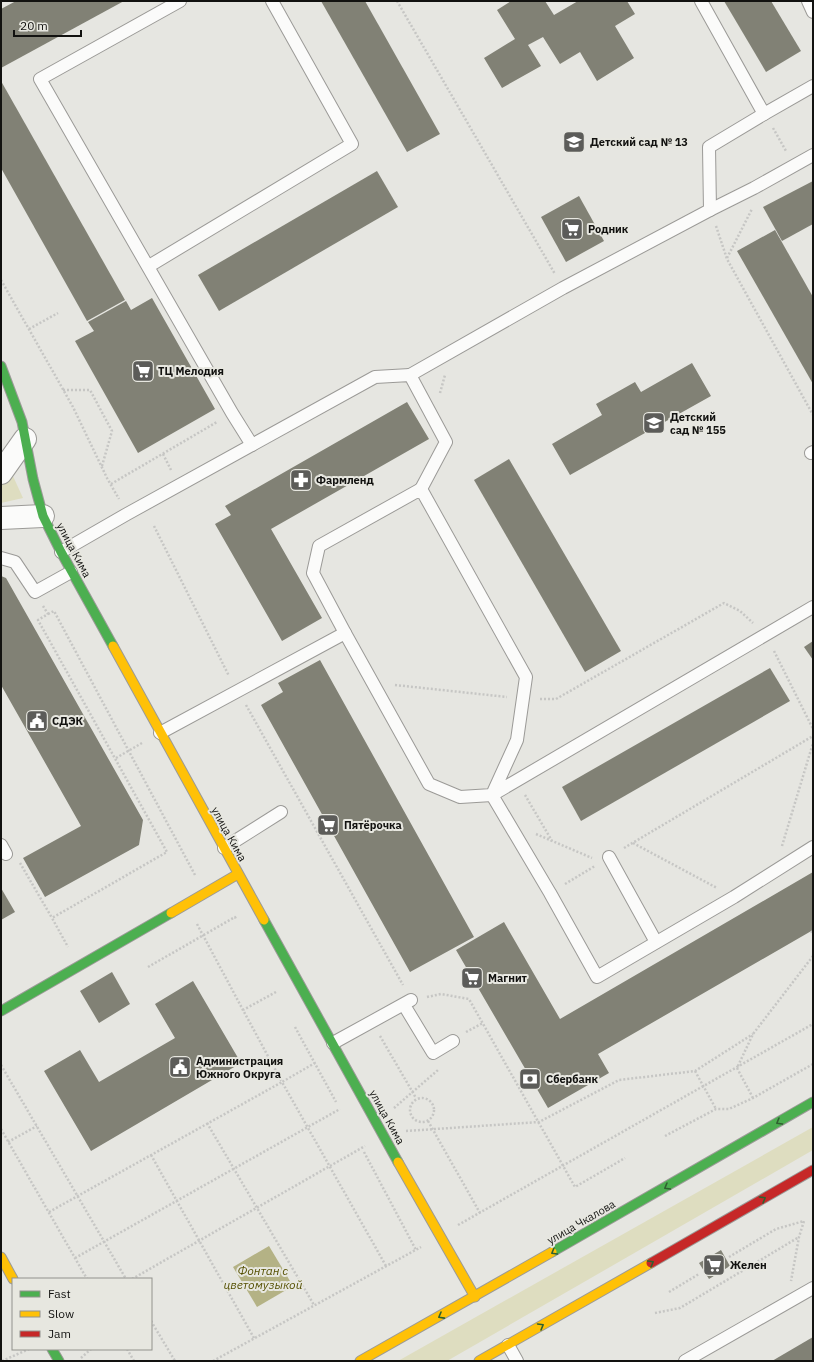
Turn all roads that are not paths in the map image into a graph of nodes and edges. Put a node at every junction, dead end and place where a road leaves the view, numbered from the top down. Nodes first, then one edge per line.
1 (180, 1) edge
2 (272, 1) edge
3 (701, 1) edge
4 (808, 1) edge
5 (813, 12) edge
6 (813, 86) edge
7 (764, 114) junction
8 (813, 155) edge
9 (710, 210) junction
10 (149, 266) junction
11 (1, 366) edge
12 (410, 375) junction
13 (25, 439) junction
14 (252, 445) junction
15 (1, 473) edge
16 (421, 489) junction
17 (43, 516) junction
18 (1, 518) edge
19 (61, 552) junction
20 (1, 558) edge
21 (72, 572) junction
22 (813, 608) edge
23 (345, 633) junction
24 (160, 733) junction
25 (492, 795) junction
26 (281, 812) dead end
27 (813, 847) edge
28 (224, 848) junction
29 (605, 860) road end
30 (238, 874) junction
31 (656, 942) junction
32 (1, 1011) edge
33 (453, 1041) dead end
34 (333, 1043) junction
35 (813, 1102) edge
36 (813, 1170) edge
37 (1, 1257) edge
38 (12, 1278) edge
39 (813, 1288) edge
40 (476, 1297) junction
41 (508, 1345) junction
42 (53, 1350) edge
43 (59, 1361) edge
44 (360, 1361) edge
45 (480, 1361) edge
46 (517, 1361) edge
47 (685, 1361) edge

1 - 10 lane
2 - 10 lane
3 - 7 lane
4 - 5 lane
6 - 7 lane
7 - 9 lane
8 - 9 lane
9 - 12 lane
10 - 14 lane
11 - 13 street, улица Кима
12 - 14 lane
12 - 16 lane
13 - 15 street
13 - 17 street, улица Кима
14 - 19 lane
16 - 23 lane
16 - 25 lane
17 - 18 street
17 - 19 street, улица Кима
19 - 21 street, улица Кима
20 - 21 lane
21 - 24 street, улица Кима
22 - 25 lane
23 - 24 lane
23 - 25 lane
24 - 28 street, улица Кима
25 - 31 lane
26 - 28 lane
27 - 31 lane
28 - 30 street, улица Кима
29 - 31 lane
30 - 32 street
30 - 34 street, улица Кима
33 - 34 lane
34 - 40 street, улица Кима
35 -> 40 street, улица Чкалова
41 -> 36 street
37 - 38 street
39 - 47 lane
40 -> 44 street, улица Чкалова
41 - 45 street
41 - 46 lane
42 - 43 street

